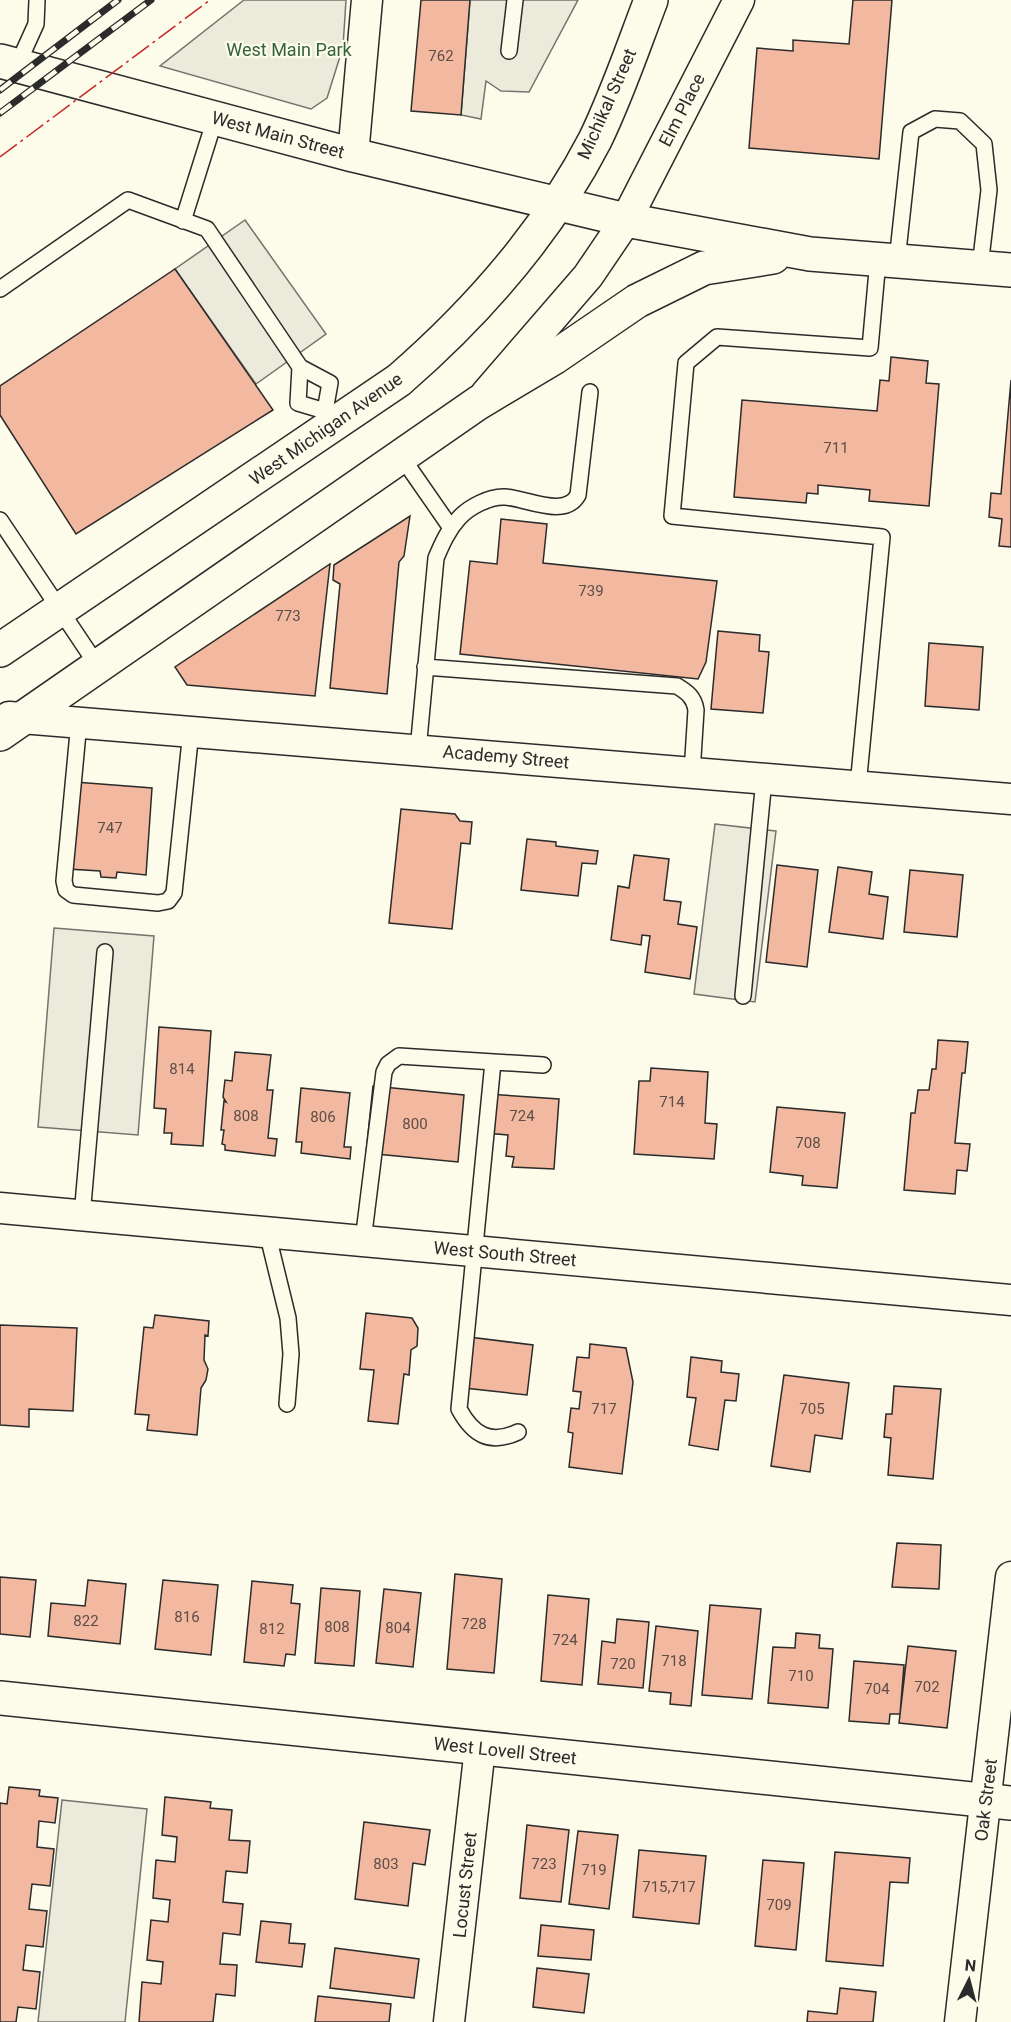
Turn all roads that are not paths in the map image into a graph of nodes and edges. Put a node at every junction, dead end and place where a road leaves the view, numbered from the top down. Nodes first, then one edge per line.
1 (37, 0) edge
2 (367, 0) edge
3 (516, 0) edge
4 (651, 0) edge
5 (739, 0) edge
6 (508, 51) dead end
7 (8, 63) edge
8 (215, 119) junction
9 (353, 155) junction
10 (557, 205) junction
11 (626, 220) junction
12 (189, 223) junction
13 (810, 254) junction
14 (888, 260) junction
15 (996, 269) edge
16 (0, 289) edge
17 (300, 367) junction
18 (590, 392) dead end
19 (478, 403) junction
20 (329, 418) junction
21 (401, 456) junction
22 (0, 520) edge
23 (451, 528) junction
24 (61, 610) junction
25 (0, 650) edge
26 (97, 665) junction
27 (426, 667) junction
28 (8, 722) edge
29 (79, 722) junction
30 (190, 731) junction
31 (418, 750) junction
32 (692, 773) junction
33 (764, 778) junction
34 (858, 786) junction
35 (1011, 799) edge
36 (105, 952) dead end
37 (743, 996) dead end
38 (493, 1062) junction
39 (543, 1065) dead end
40 (0, 1208) edge
41 (82, 1216) junction
42 (267, 1232) junction
43 (363, 1241) junction
44 (473, 1251) junction
45 (1011, 1300) edge
46 (287, 1404) dead end
47 (518, 1432) dead end
48 (1011, 1577) edge
49 (0, 1698) edge
50 (480, 1748) junction
51 (998, 1802) edge
52 (449, 2022) edge
53 (960, 2022) edge

1 - 7 lane
2 - 9 street
3 - 6 lane
4 - 10 main road, Michikal Street
5 - 11 street, Elm Place
7 - 8 main road, West Main Street
8 - 9 main road, West Main Street
8 - 12 lane
9 - 10 main road, West Main Street
10 - 11 main road
10 - 20 main road, West Michigan Avenue
11 - 13 main road
11 - 19 street
12 - 16 lane
12 - 17 lane
13 - 14 main road
13 - 19 main road
14 - 15 main road
14 - 15 lane
14 - 34 lane
17 - 20 lane
17 - 20 lane
18 - 23 lane
19 - 21 main road
20 - 24 main road, West Michigan Avenue
21 - 23 lane
21 - 26 main road
22 - 24 lane
23 - 27 lane
24 - 25 main road, West Michigan Avenue
24 - 26 lane
26 - 28 main road
27 - 31 lane
27 - 32 lane
28 - 29 street, Academy Street
29 - 30 street, Academy Street
29 - 30 lane
30 - 31 street, Academy Street
31 - 32 street, Academy Street
32 - 33 street, Academy Street
33 - 34 street, Academy Street
33 - 37 lane
34 - 35 street, Academy Street
36 - 41 lane
38 - 39 lane
38 - 43 lane
38 - 44 lane
40 - 41 street, West South Street
41 - 42 street, West South Street
42 - 43 street, West South Street
42 - 46 lane
43 - 44 street, West South Street
44 - 45 street, West South Street
44 - 47 lane
48 - 51 street, Oak Street
49 - 50 main road, West Lovell Street
50 - 51 main road, West Lovell Street
50 - 52 street, Locust Street
51 - 53 street, Oak Street

